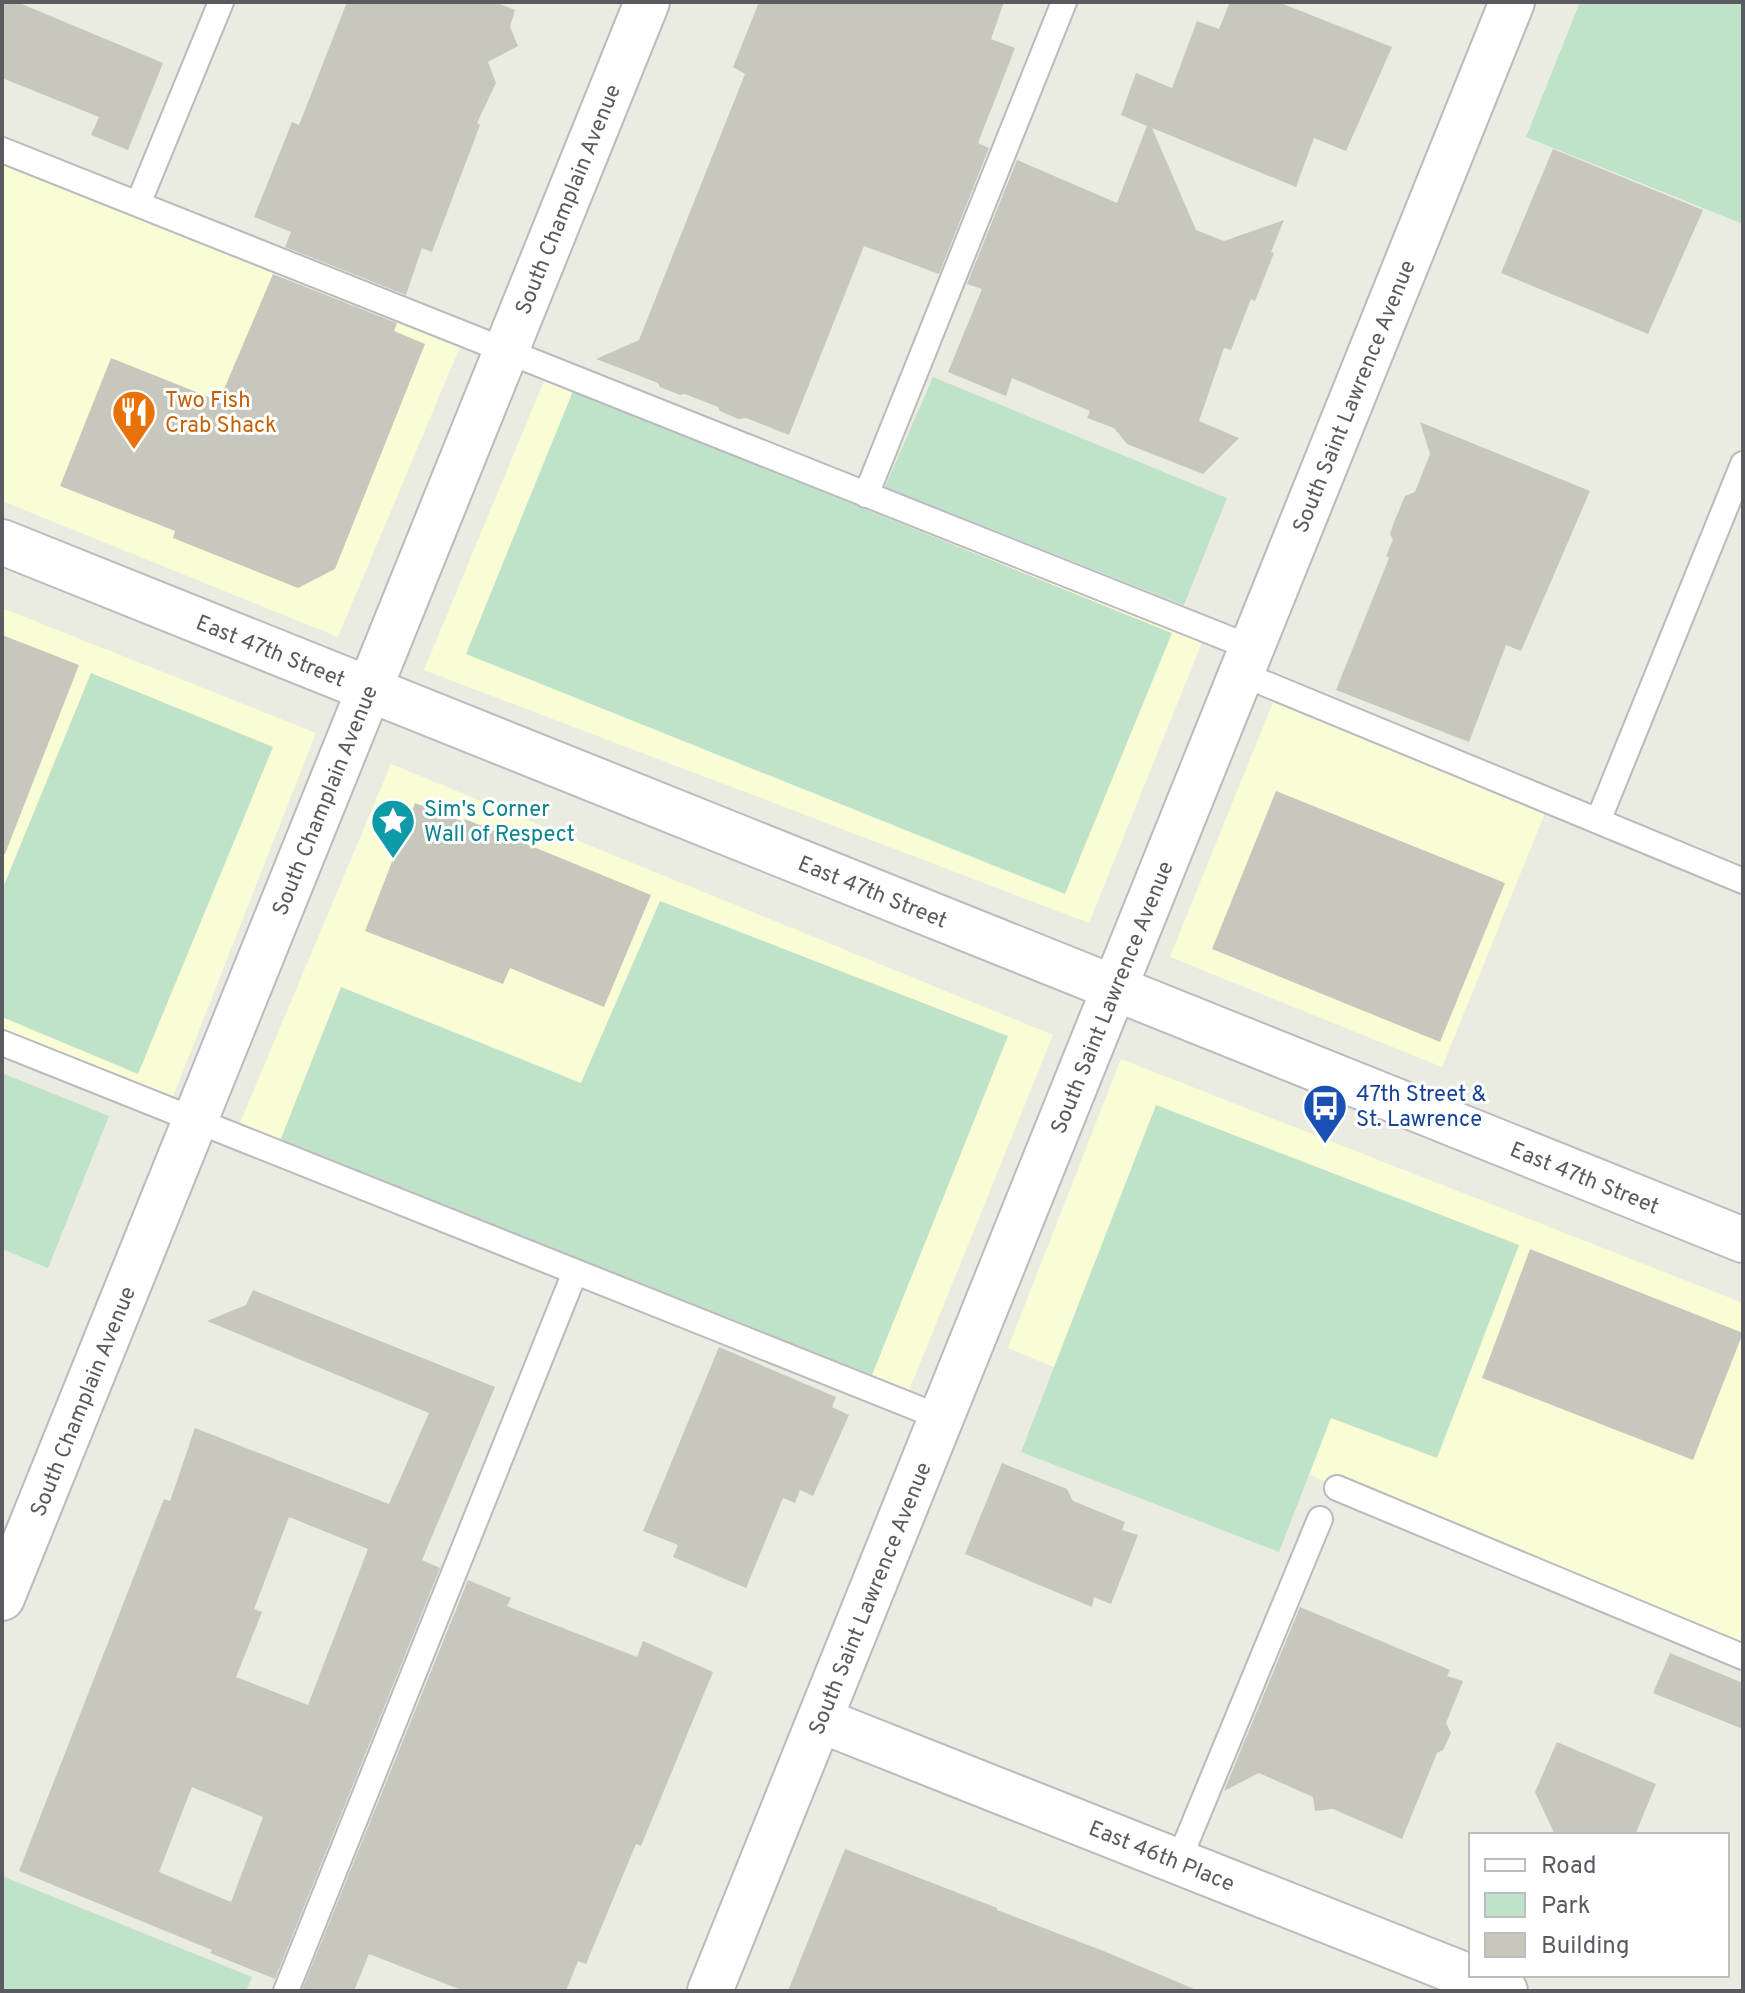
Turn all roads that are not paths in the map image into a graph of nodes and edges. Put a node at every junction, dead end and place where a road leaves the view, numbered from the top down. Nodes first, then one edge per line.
1 (221, 2) edge
2 (647, 2) edge
3 (1064, 2) edge
4 (1512, 2) edge
5 (2, 150) edge
6 (138, 204) junction
7 (506, 351) junction
8 (1743, 464) edge
9 (866, 495) junction
10 (2, 542) edge
11 (1247, 661) junction
12 (369, 690) junction
13 (1598, 821) junction
14 (1743, 881) edge
15 (1115, 987) junction
16 (2, 1043) edge
17 (195, 1121) junction
18 (1743, 1240) edge
19 (575, 1272) junction
20 (942, 1418) junction
21 (1337, 1488) dead end
22 (1320, 1519) dead end
23 (2, 1598) edge
24 (1743, 1657) edge
25 (820, 1720) junction
26 (1178, 1862) junction
27 (1469, 1977) edge
28 (1470, 1977) edge
29 (286, 1991) edge
30 (710, 1991) edge
31 (1505, 1991) edge

1 - 6 lane
2 - 7 street, South Champlain Avenue
3 - 9 lane
4 - 11 street, South Saint Lawrence Avenue
5 - 6 lane
6 - 7 lane
7 - 9 lane
7 - 12 street, South Champlain Avenue
8 - 13 lane
9 - 11 lane
10 - 12 street, East 47th Street
11 - 13 lane
11 - 15 street, South Saint Lawrence Avenue
12 - 15 street, East 47th Street
12 - 17 street, South Champlain Avenue
13 - 14 lane
15 - 18 street, East 47th Street
15 - 20 street, South Saint Lawrence Avenue
16 - 17 lane
17 - 19 lane
17 - 23 street, South Champlain Avenue
19 - 20 lane
19 - 29 lane
20 - 25 street, South Saint Lawrence Avenue
21 - 24 lane
22 - 26 lane
25 - 26 street, East 46th Place
25 - 30 street, South Saint Lawrence Avenue
26 - 27 street, East 46th Place
28 - 31 street, East 46th Place

